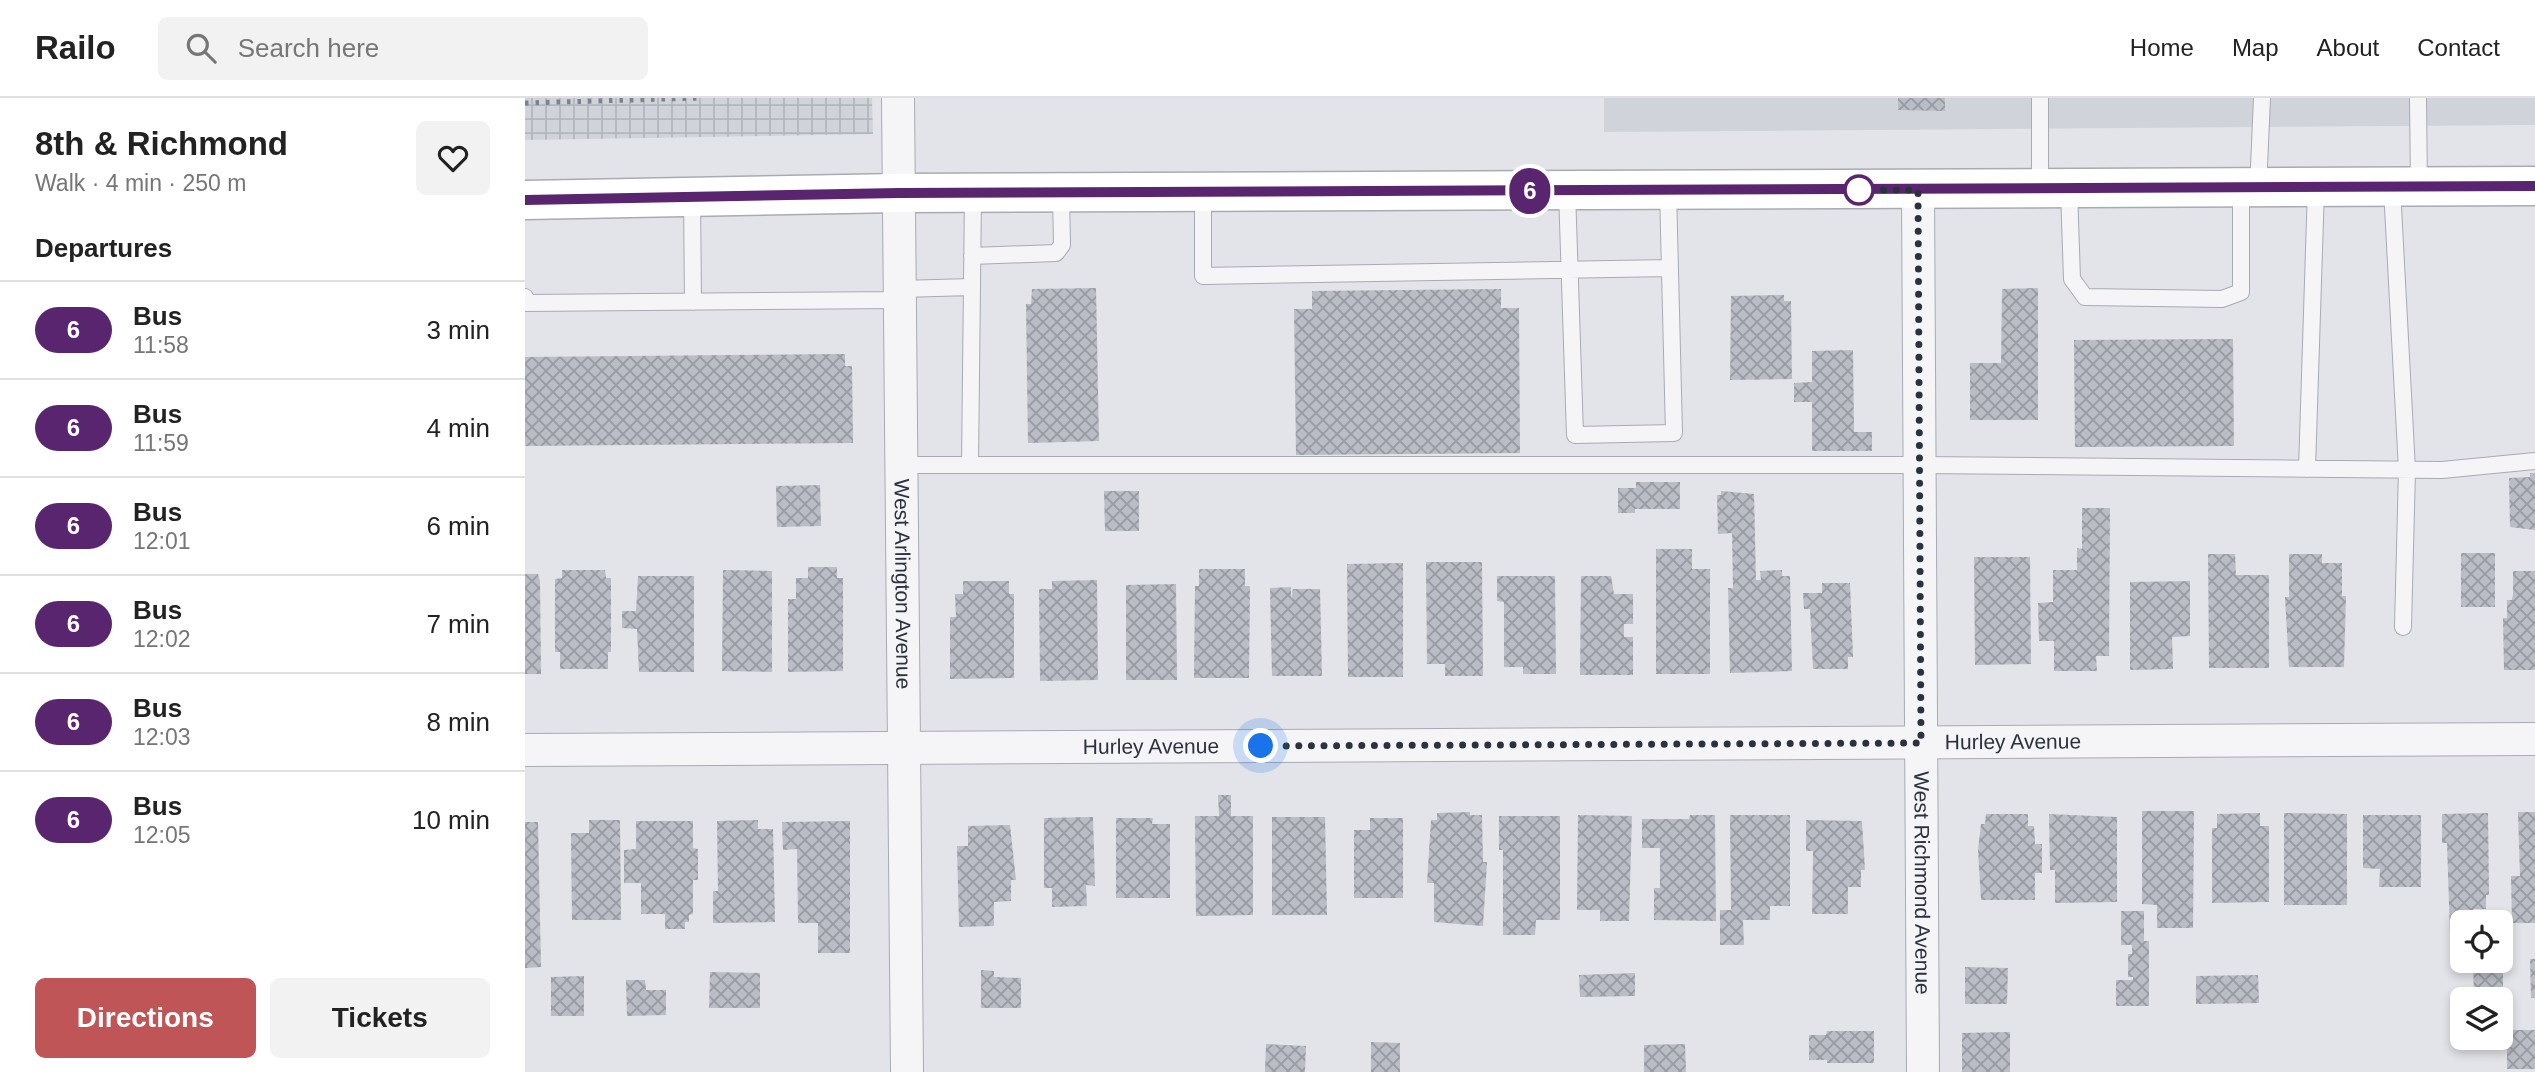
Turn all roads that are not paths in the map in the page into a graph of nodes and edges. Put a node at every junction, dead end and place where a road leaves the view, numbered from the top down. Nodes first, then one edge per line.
1 (898, 98) edge
2 (2040, 98) edge
3 (2262, 98) edge
4 (2418, 98) edge
5 (2535, 186) edge
6 (2316, 188) junction
7 (2406, 188) junction
8 (2250, 189) junction
9 (1668, 190) junction
10 (1918, 190) junction
11 (2054, 190) junction
12 (1567, 191) junction
13 (1061, 192) junction
14 (1203, 192) junction
15 (899, 193) junction
16 (973, 193) junction
17 (692, 197) junction
18 (525, 200) edge
19 (972, 257) junction
20 (1670, 268) junction
21 (1570, 270) junction
22 (972, 287) junction
23 (900, 294) junction
24 (525, 297) edge
25 (693, 302) junction
26 (2535, 461) edge
27 (901, 465) junction
28 (1919, 465) junction
29 (970, 466) junction
30 (2307, 468) junction
31 (2407, 470) junction
32 (2403, 627) dead end
33 (2535, 739) edge
34 (1921, 743) junction
35 (904, 748) junction
36 (525, 750) edge
37 (907, 1072) edge
38 (1923, 1072) edge

1 - 15 street, West Arlington Avenue
2 - 11 lane
3 - 8 lane
4 - 7 lane
5 - 7 main road
6 - 7 main road
6 - 8 main road
6 - 30 lane
7 - 31 lane
8 - 11 main road
8 - 11 lane
9 - 10 main road
9 - 12 main road
9 - 20 lane
10 - 11 main road
10 - 28 street, West Richmond Avenue
12 - 14 main road
12 - 21 lane
13 - 14 main road
13 - 16 main road
13 - 19 lane
14 - 21 lane
15 - 16 main road
15 - 17 main road
15 - 23 street, West Arlington Avenue
16 - 19 lane
17 - 18 main road
17 - 25 lane
19 - 22 lane
20 - 21 lane
20 - 21 lane
22 - 23 lane
22 - 29 lane
23 - 25 lane
23 - 27 street, West Arlington Avenue
24 - 25 lane
26 - 31 lane
27 - 29 lane
27 - 35 street, West Arlington Avenue
28 - 29 lane
28 - 30 lane
28 - 34 street, West Richmond Avenue
30 - 31 lane
31 - 32 lane
33 - 34 street, Hurley Avenue
34 - 35 street, Hurley Avenue
34 - 38 street, West Richmond Avenue
35 - 36 street, Hurley Avenue
35 - 37 street, West Arlington Avenue

